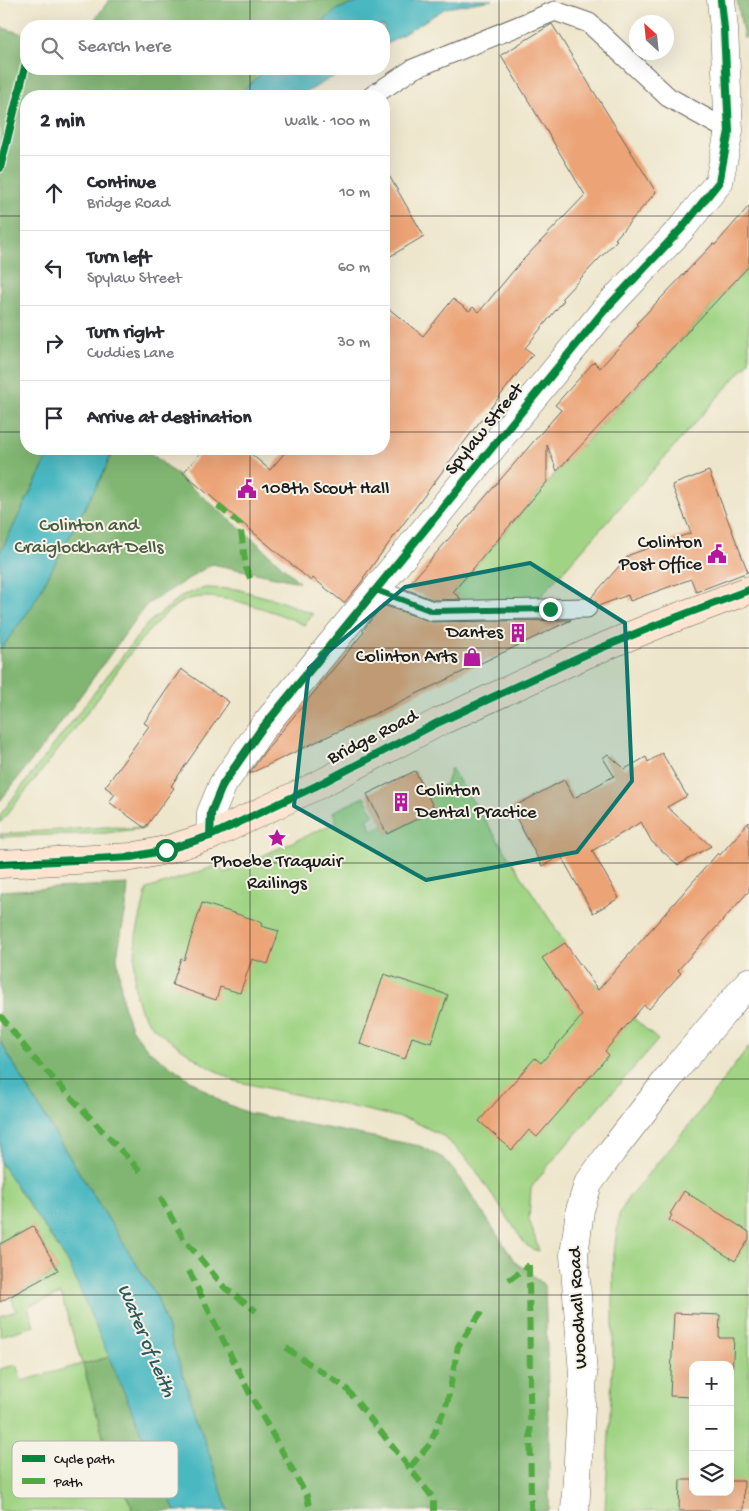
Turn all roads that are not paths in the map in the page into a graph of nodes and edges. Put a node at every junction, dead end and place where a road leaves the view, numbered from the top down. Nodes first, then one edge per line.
1 (721, 0) edge
2 (381, 90) edge
3 (729, 131) junction
4 (376, 590) junction
5 (749, 590) edge
6 (587, 608) dead end
7 (210, 836) junction
8 (0, 864) edge
9 (749, 982) edge
10 (575, 1511) edge

1 - 3 street, Spylaw Street
2 - 3 lane
3 - 4 street, Spylaw Street
4 - 6 lane
4 - 7 street, Spylaw Street
5 - 7 main road, Bridge Road
7 - 8 main road, Bridge Road
9 - 10 street, Woodhall Road

